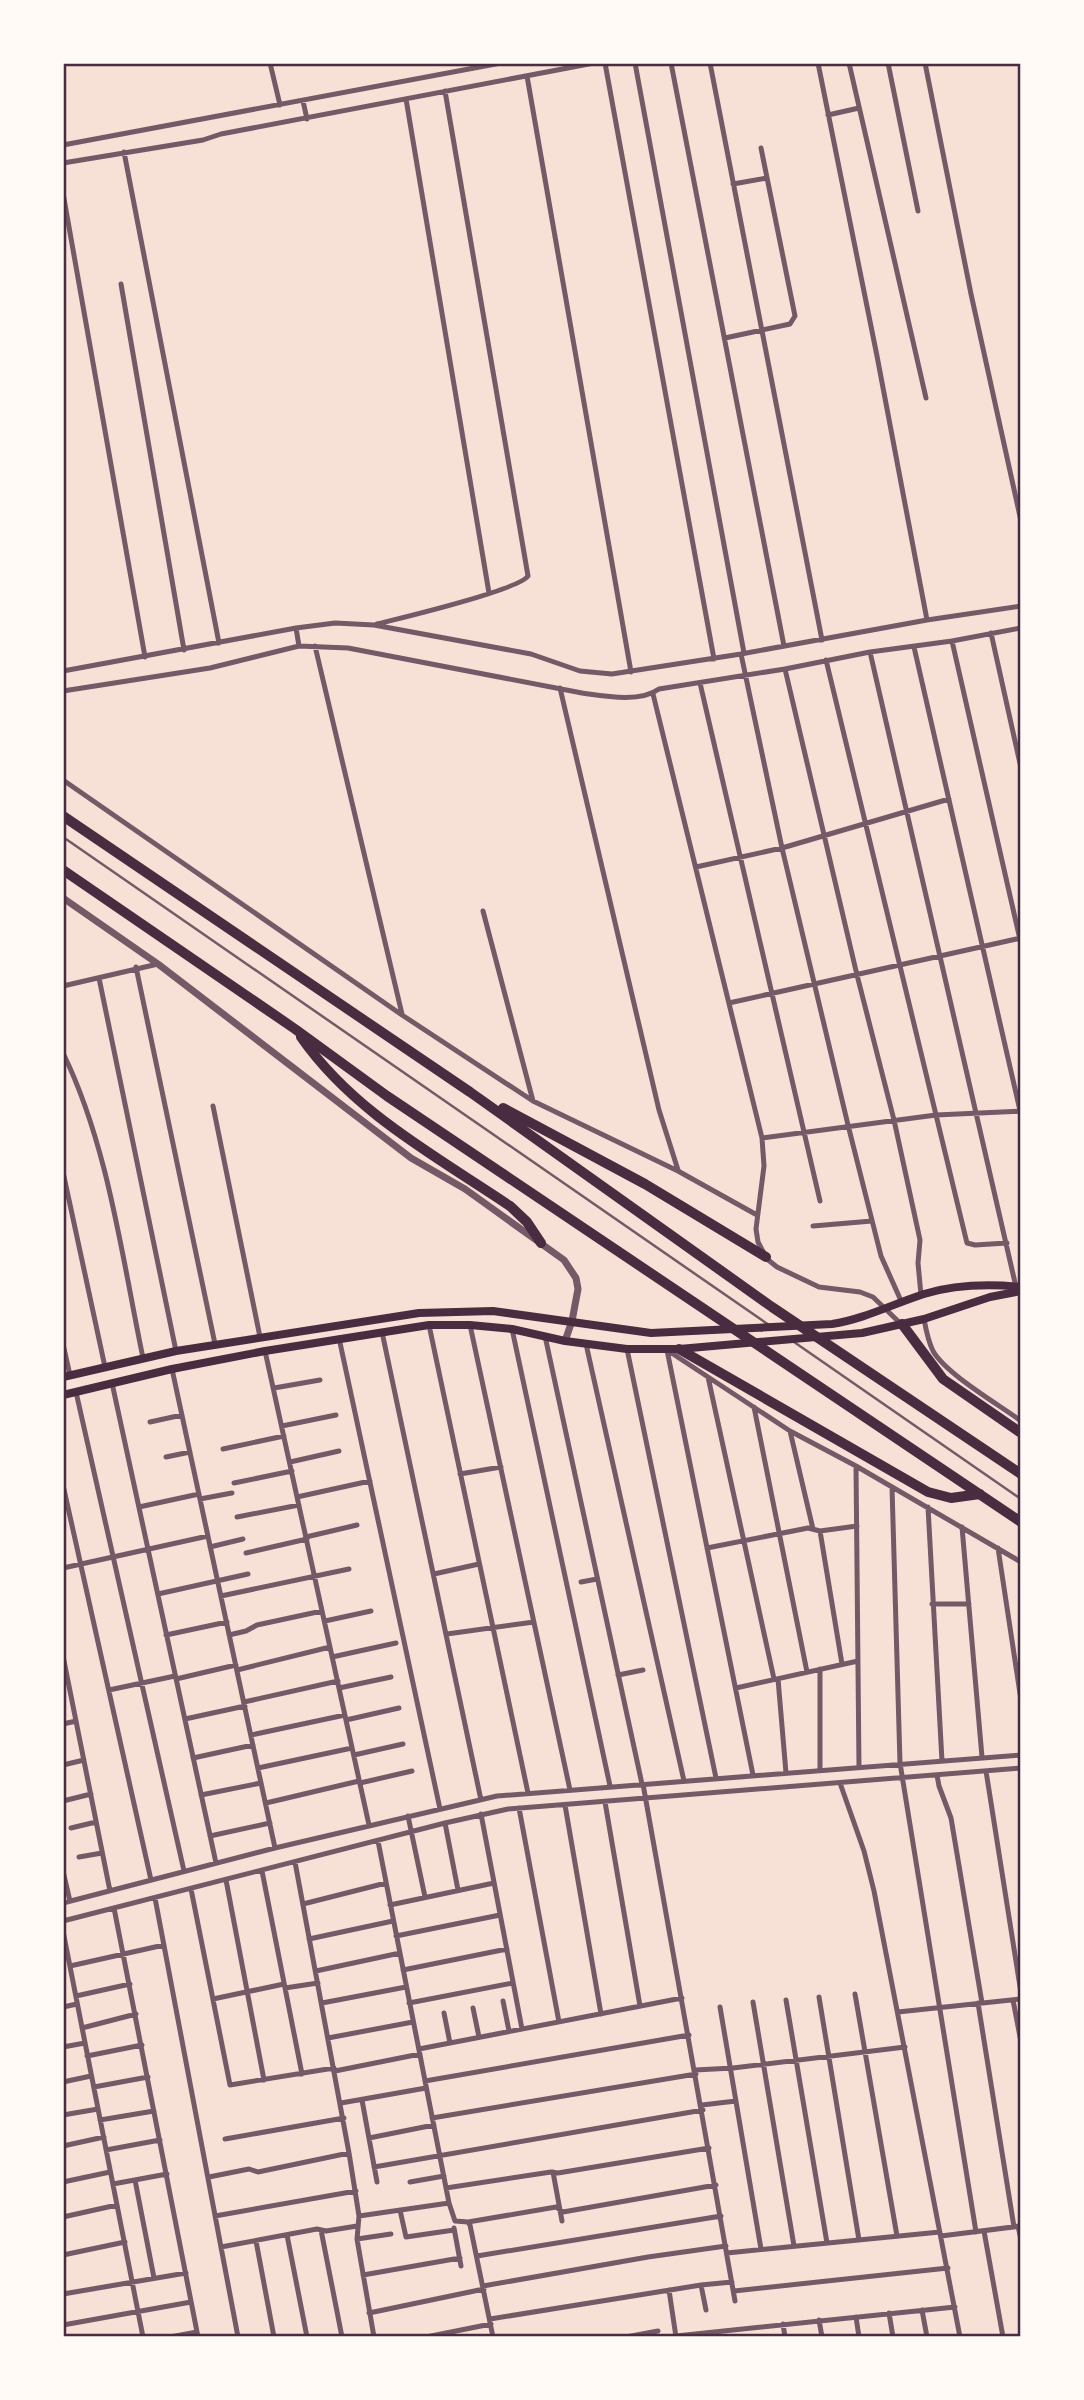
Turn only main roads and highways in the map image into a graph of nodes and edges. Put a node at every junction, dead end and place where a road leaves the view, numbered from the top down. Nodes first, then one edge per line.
1 (63, 816) edge
2 (63, 870) edge
3 (295, 1029) junction
4 (470, 1092) junction
5 (541, 1243) road end
6 (766, 1257) road end
7 (1018, 1289) edge
8 (902, 1324) junction
9 (679, 1349) junction
10 (66, 1376) edge
11 (63, 1395) edge
12 (1021, 1433) edge
13 (1021, 1474) edge
14 (981, 1494) junction
15 (1021, 1522) edge

1 - 4 highway
2 - 3 highway
3 - 5 highway
3 - 14 highway
4 - 6 highway
4 - 13 highway
7 - 8 main road
7 - 10 main road
8 - 9 main road
8 - 12 highway
9 - 11 main road
9 - 14 highway
14 - 15 highway

